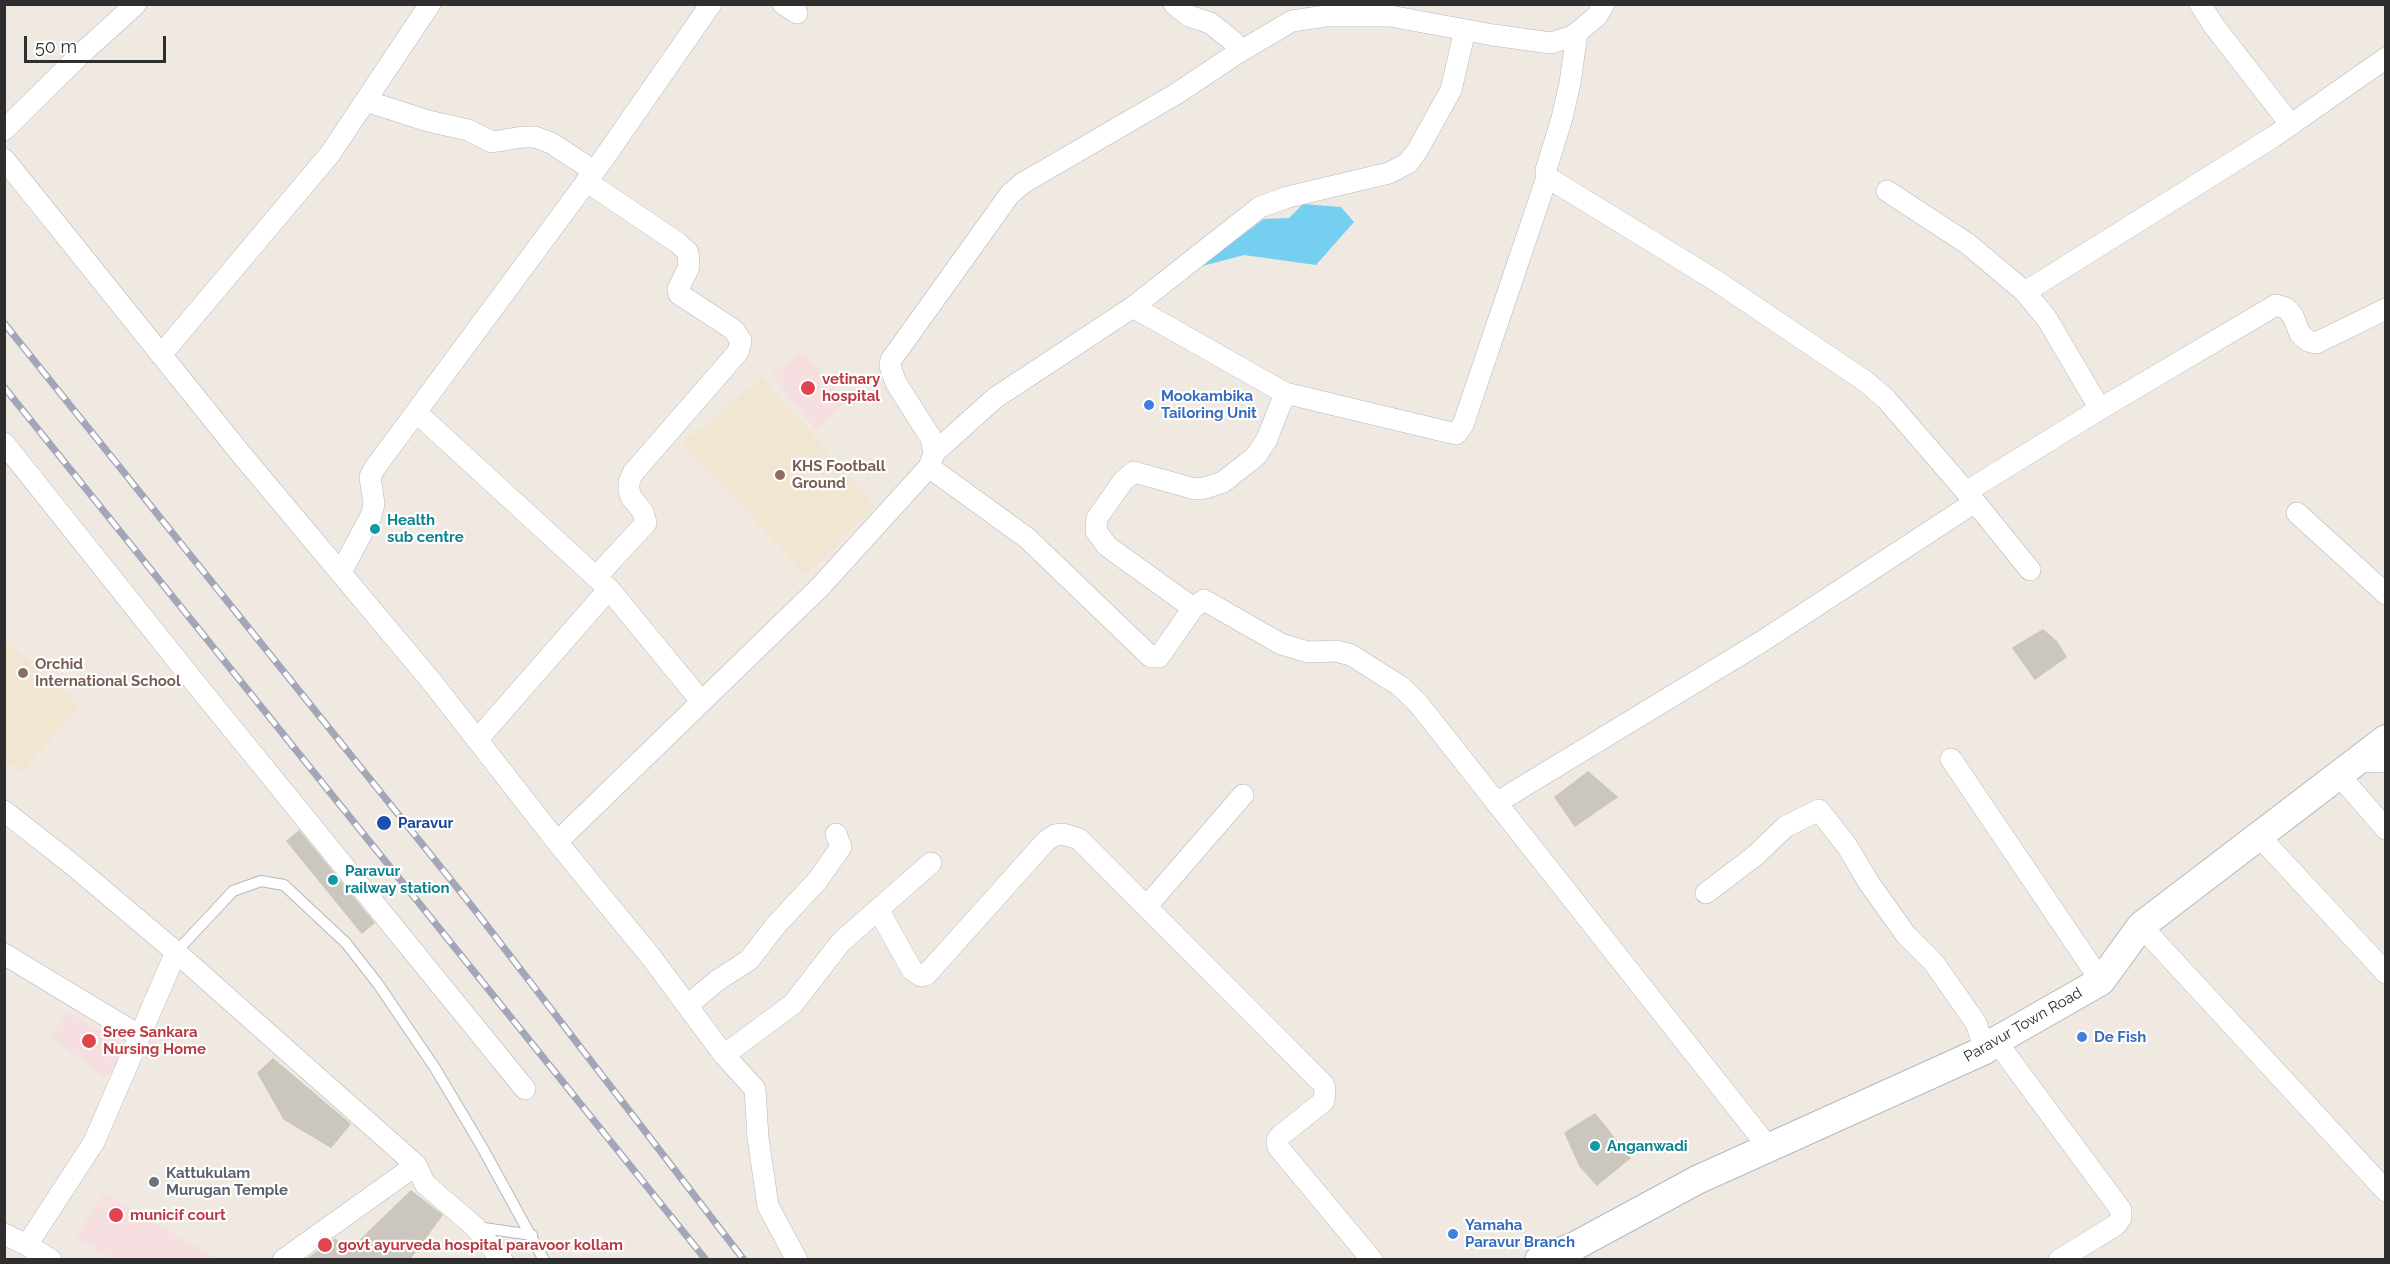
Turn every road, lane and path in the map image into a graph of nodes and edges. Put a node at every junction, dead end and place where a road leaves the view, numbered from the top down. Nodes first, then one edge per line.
1 (136, 4) edge
2 (430, 4) edge
3 (711, 4) edge
4 (1604, 4) edge
5 (2200, 4) edge
6 (1174, 5) edge
7 (1465, 30) junction
8 (1577, 33) junction
9 (1240, 51) junction
10 (2385, 58) edge
11 (366, 101) junction
12 (2291, 125) junction
13 (4, 130) edge
14 (4, 159) edge
15 (590, 176) junction
16 (1547, 177) junction
17 (1887, 191) dead end
18 (2025, 292) junction
19 (1133, 307) junction
20 (2385, 309) edge
21 (161, 355) junction
22 (1285, 393) junction
23 (2100, 409) junction
24 (416, 412) junction
25 (4, 442) edge
26 (931, 460) junction
27 (1971, 497) junction
28 (2297, 513) dead end
29 (2030, 570) dead end
30 (341, 572) junction
31 (602, 583) junction
32 (2385, 594) edge
33 (1193, 608) junction
34 (701, 701) junction
35 (2385, 739) edge
36 (477, 740) junction
37 (1952, 759) dead end
38 (2385, 762) edge
39 (2348, 768) junction
40 (1243, 795) dead end
41 (1496, 803) junction
42 (4, 811) edge
43 (2385, 829) edge
44 (836, 834) dead end
45 (2259, 836) junction
46 (557, 842) junction
47 (932, 863) dead end
48 (1706, 893) dead end
49 (1146, 907) junction
50 (879, 910) junction
51 (2141, 926) junction
52 (176, 952) junction
53 (4, 954) edge
54 (2385, 973) edge
55 (2100, 981) junction
56 (688, 1005) junction
57 (138, 1035) junction
58 (1991, 1045) junction
59 (724, 1054) junction
60 (525, 1089) dead end
61 (1769, 1148) junction
62 (416, 1165) junction
63 (2385, 1191) edge
64 (474, 1226) junction
65 (4, 1234) edge
66 (532, 1235) junction
67 (27, 1245) junction
68 (51, 1260) edge
69 (283, 1260) edge
70 (502, 1260) edge
71 (544, 1260) edge
72 (797, 1260) edge
73 (1372, 1260) edge
74 (1539, 1260) edge
75 (2059, 1260) edge

1 - 13 street
2 - 11 street
3 - 15 street
4 - 8 street
5 - 12 street
6 - 9 street
7 - 8 street
7 - 9 street
7 - 19 street
8 - 16 street
9 - 26 street
10 - 12 street
11 - 15 street
11 - 21 street
12 - 18 street
14 - 21 street
15 - 24 street
15 - 31 street
16 - 22 street
16 - 27 street
17 - 18 street
18 - 23 street
19 - 22 street
19 - 26 street
20 - 23 street
21 - 30 street
22 - 33 street
23 - 27 street
24 - 30 street
24 - 31 street
25 - 60 street
26 - 33 street
26 - 34 street
27 - 29 street
27 - 41 street
28 - 32 street
30 - 36 street
31 - 34 street
31 - 36 street
33 - 41 street
34 - 46 street
35 - 39 main road, Paravur Town Road
36 - 46 street
37 - 55 street
38 - 39 street
39 - 43 street
39 - 45 main road, Paravur Town Road
40 - 49 street
41 - 61 street
42 - 52 street
44 - 56 street
45 - 51 main road, Paravur Town Road
45 - 54 street
46 - 56 street
47 - 50 street
48 - 58 street
49 - 50 street
49 - 73 street
50 - 59 street
51 - 55 main road, Paravur Town Road
51 - 63 street
52 - 57 street
52 - 62 street
52 - 66 lane
53 - 57 street
55 - 58 main road, Paravur Town Road
56 - 59 street
57 - 67 street
58 - 61 main road, Paravur Town Road
58 - 75 street
59 - 72 street
61 - 74 main road, Paravur Town Road
62 - 64 street
62 - 69 street
64 - 66 lane
64 - 70 street
65 - 67 street
66 - 71 lane
67 - 68 street

